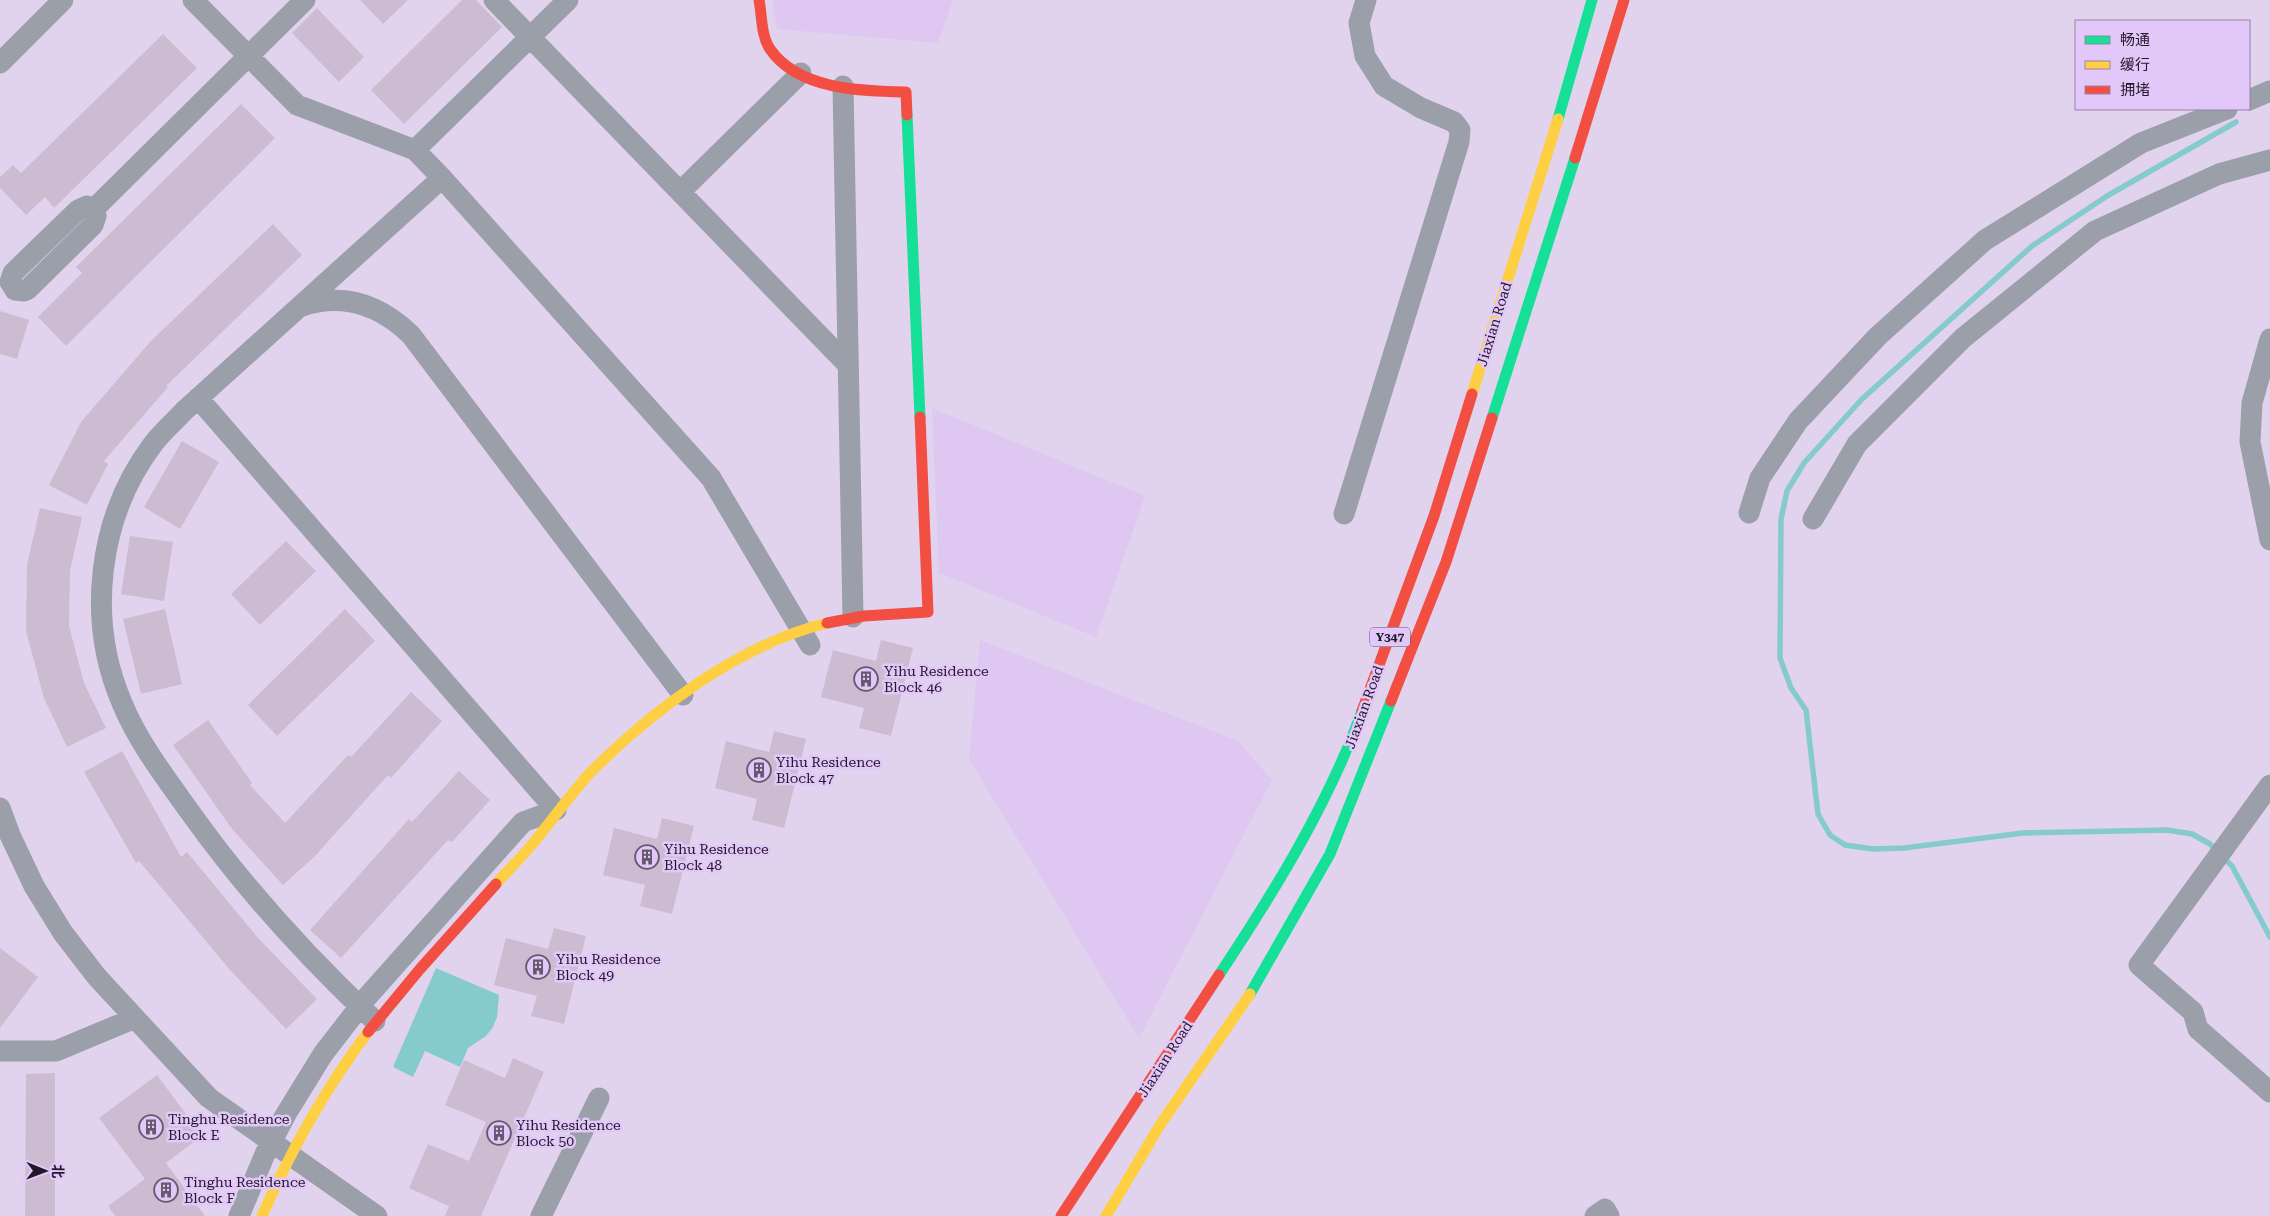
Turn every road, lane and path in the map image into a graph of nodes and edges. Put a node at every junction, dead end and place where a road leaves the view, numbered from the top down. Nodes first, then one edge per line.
1 (63, 0) edge
2 (193, 0) edge
3 (305, 0) edge
4 (494, 0) edge
5 (568, 0) edge
6 (760, 0) edge
7 (1366, 0) edge
8 (1592, 0) edge
9 (1624, 0) edge
10 (530, 37) junction
11 (248, 56) junction
12 (0, 63) edge
13 (801, 73) junction
14 (843, 86) junction
15 (2270, 92) edge
16 (2250, 100) edge
17 (2224, 110) edge
18 (415, 150) junction
19 (2270, 160) edge
20 (442, 178) junction
21 (680, 192) junction
22 (93, 210) dead end
23 (299, 307) junction
24 (2270, 339) edge
25 (848, 365) junction
26 (198, 398) junction
27 (1749, 513) dead end
28 (1344, 514) dead end
29 (1813, 519) dead end
30 (2270, 540) edge
31 (853, 617) junction
32 (805, 638) junction
33 (683, 695) junction
34 (2270, 785) edge
35 (0, 808) edge
36 (556, 810) junction
37 (360, 1006) junction
38 (135, 1018) junction
39 (375, 1021) junction
40 (0, 1051) edge
41 (2270, 1092) edge
42 (599, 1098) dead end
43 (271, 1142) junction
44 (289, 1154) junction
45 (239, 1216) edge
46 (262, 1216) edge
47 (377, 1216) edge
48 (541, 1216) edge
49 (1061, 1216) edge
50 (1106, 1216) edge
51 (1595, 1216) edge
52 (1609, 1216) edge

1 - 12 street
2 - 11 street
3 - 11 street
4 - 10 street
5 - 10 street
6 - 13 main road
7 - 28 street
8 - 49 main road, Jiaxian Road / Y347
9 - 50 main road, Jiaxian Road / Y347
10 - 18 street
10 - 21 street
11 - 18 street
11 - 22 street
13 - 14 main road
13 - 21 street
14 - 25 street
14 - 31 main road
15 - 16 street
17 - 27 street
18 - 20 street
19 - 29 street
20 - 23 street
20 - 32 street
21 - 25 street
23 - 26 street
23 - 33 street
24 - 30 street
25 - 31 street
26 - 36 street
26 - 37 street
31 - 32 main road
32 - 33 main road
33 - 36 main road
34 - 41 street
35 - 38 street
36 - 37 street
36 - 39 main road
37 - 39 street
37 - 43 street
38 - 40 street
38 - 43 street
39 - 44 main road
42 - 48 street
43 - 44 street
43 - 45 street
44 - 46 main road
44 - 47 street
51 - 52 street

